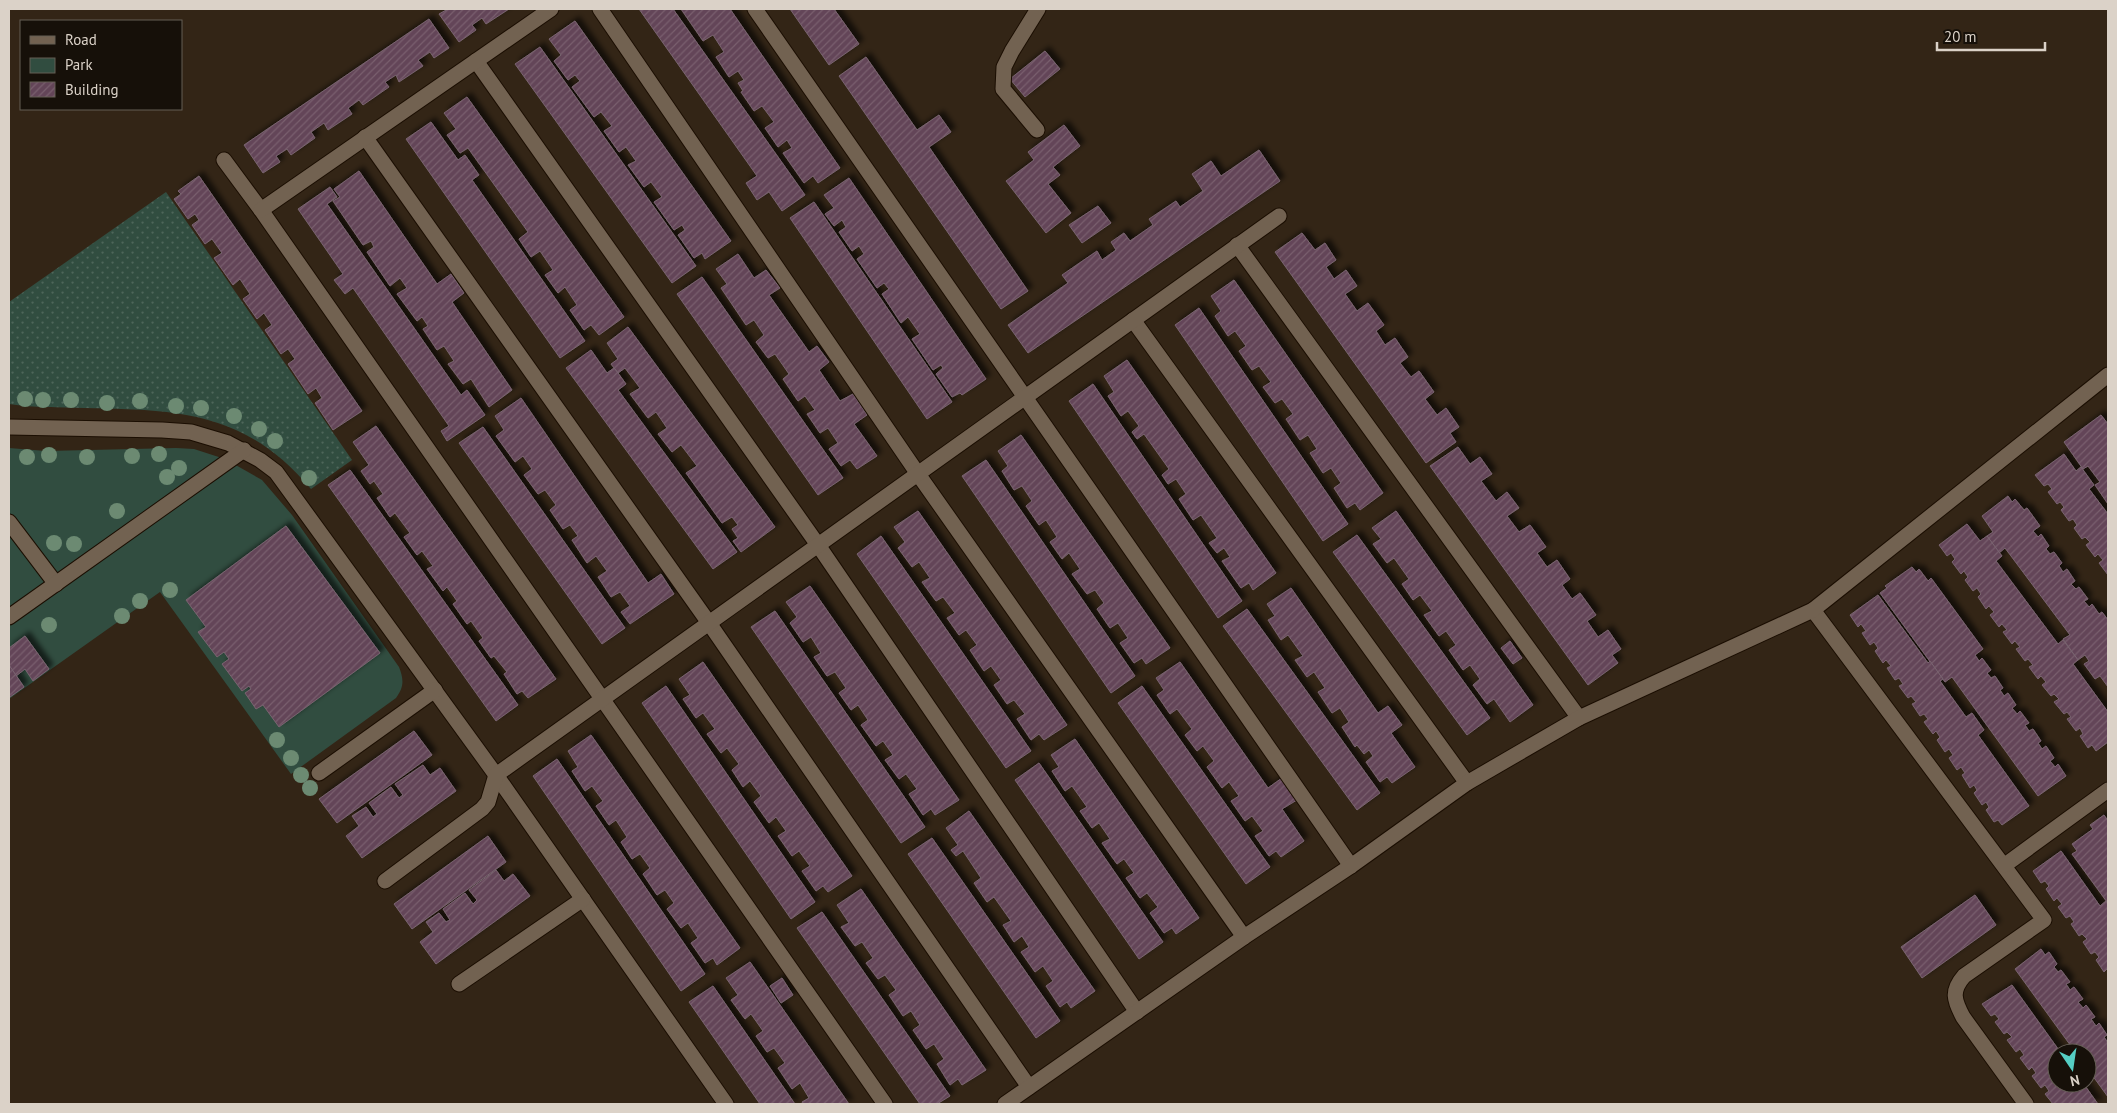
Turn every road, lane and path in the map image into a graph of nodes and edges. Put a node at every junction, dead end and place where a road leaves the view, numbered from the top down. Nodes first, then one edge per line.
1 (551, 9) edge
2 (600, 9) edge
3 (755, 9) edge
4 (1038, 9) edge
5 (476, 61) junction
6 (1037, 130) dead end
7 (365, 137) junction
8 (224, 160) dead end
9 (261, 210) junction
10 (1279, 216) dead end
11 (1237, 245) junction
12 (1133, 320) junction
13 (2108, 375) edge
14 (1025, 397) junction
15 (9, 427) edge
16 (244, 450) junction
17 (918, 474) junction
18 (9, 522) edge
19 (818, 545) junction
20 (56, 584) junction
21 (1813, 610) junction
22 (9, 617) edge
23 (708, 623) junction
24 (435, 690) junction
25 (602, 699) junction
26 (1579, 718) junction
27 (319, 774) dead end
28 (496, 775) junction
29 (1467, 783) junction
30 (2108, 790) edge
31 (1351, 866) junction
32 (2005, 866) junction
33 (385, 881) dead end
34 (583, 899) junction
35 (1244, 937) junction
36 (459, 984) dead end
37 (1137, 1012) junction
38 (1029, 1087) junction
39 (726, 1104) edge
40 (885, 1104) edge
41 (1005, 1104) edge
42 (2026, 1104) edge

1 - 5 street
2 - 17 street
3 - 14 street
4 - 6 street
5 - 7 street
5 - 19 street
7 - 9 street
7 - 23 street
8 - 9 street
9 - 25 street
10 - 11 street
11 - 12 street
11 - 26 street
12 - 14 street
12 - 29 street
13 - 21 street
14 - 17 street
14 - 31 street
15 - 16 street
16 - 20 street
16 - 24 street
17 - 19 street
17 - 35 street
18 - 20 street
19 - 23 street
19 - 37 street
20 - 22 street
21 - 26 street
21 - 32 street
23 - 25 street
23 - 38 street
24 - 27 street
24 - 28 street
25 - 28 street
25 - 40 street
26 - 29 street
28 - 33 street
28 - 34 street
29 - 31 street
30 - 32 street
31 - 35 street
32 - 42 street
34 - 36 street
34 - 39 street
35 - 37 street
37 - 38 street
38 - 41 street

